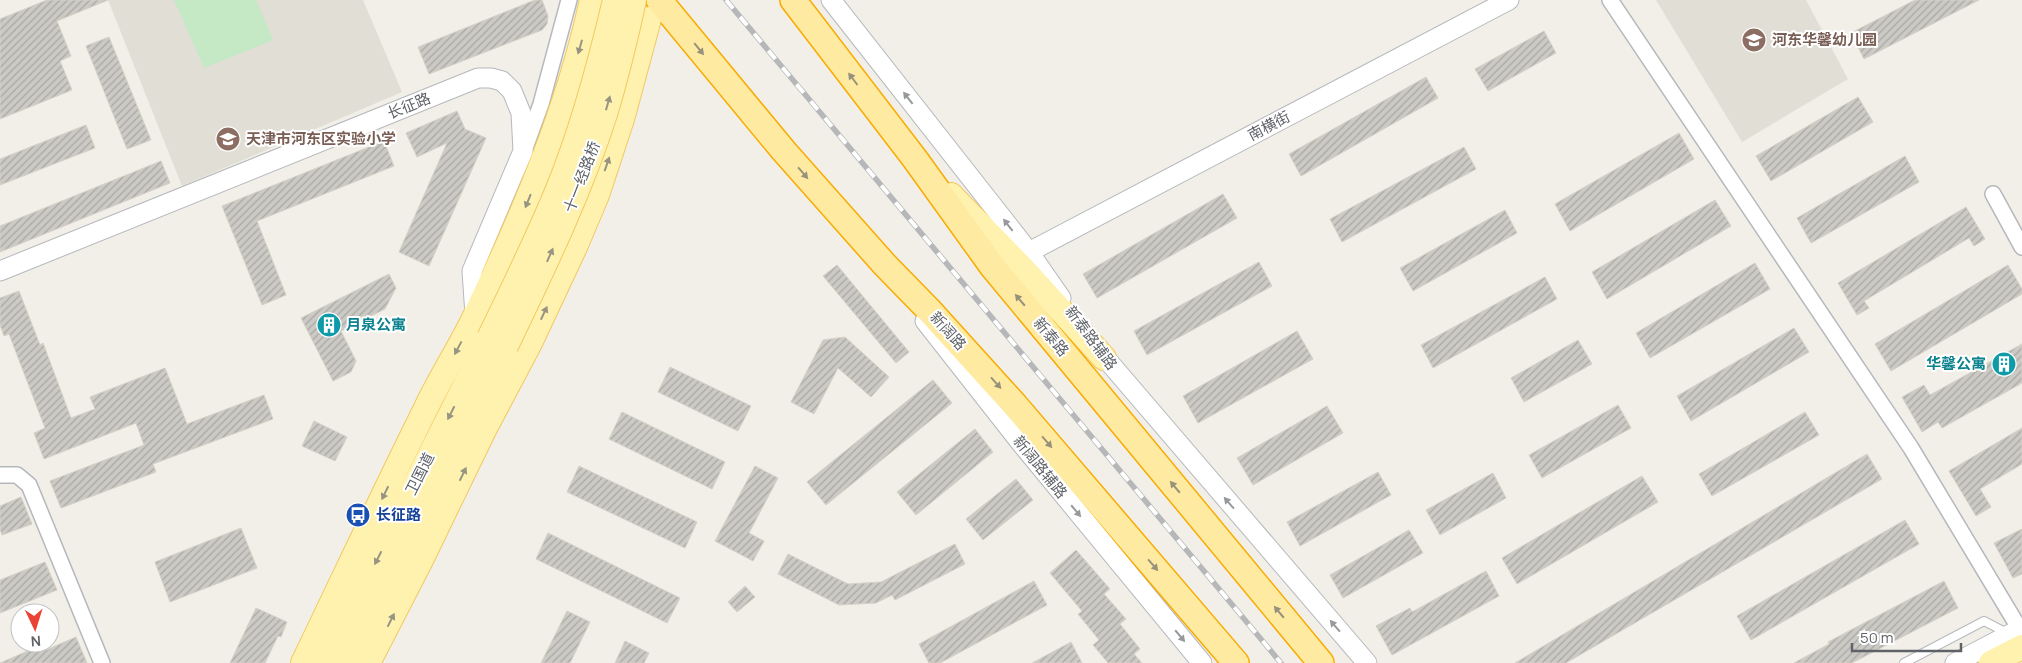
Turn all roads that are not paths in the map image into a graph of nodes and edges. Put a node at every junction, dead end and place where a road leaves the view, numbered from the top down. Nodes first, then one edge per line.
1 (569, 0) edge
2 (592, 0) edge
3 (615, 0) edge
4 (634, 0) edge
5 (794, 0) edge
6 (831, 0) edge
7 (1509, 0) edge
8 (1610, 0) edge
9 (659, 10) edge
10 (523, 151) junction
11 (915, 159) junction
12 (1992, 194) dead end
13 (2022, 247) edge
14 (1029, 252) junction
15 (884, 265) junction
16 (0, 271) edge
17 (475, 316) junction
18 (497, 342) junction
19 (530, 343) junction
20 (1104, 358) junction
21 (0, 476) edge
22 (2020, 635) edge
23 (102, 663) edge
24 (303, 663) edge
25 (325, 663) edge
26 (348, 663) edge
27 (368, 663) edge
28 (1202, 663) edge
29 (1236, 663) edge
30 (1321, 663) edge
31 (1367, 663) edge
32 (1904, 663) edge
33 (1955, 663) edge
34 (1991, 663) edge

1 - 10 street
2 -> 17 main road
3 - 18 main road, 十一经路桥, bridge
18 -> 4 main road, 十一经路桥, bridge
11 -> 5 highway, 新泰路
14 -> 6 street, 新泰路辅路
7 - 14 street, 南横街
8 - 22 street
9 -> 15 highway, 新阔路
19 -> 9 main road
10 - 16 street, 长征路
10 - 17 street, 长征路
11 - 20 main road
30 -> 11 highway, 新泰路
12 - 13 street
14 - 20 street, 新泰路辅路
15 -> 28 street, 新阔路辅路
15 -> 29 highway, 新阔路
17 - 19 street
17 -> 24 main road
18 -> 25 main road, 卫国道
18 - 26 main road, 卫国道
27 -> 19 main road
31 -> 20 street, 新泰路辅路
21 - 23 street
22 - 32 lane
22 - 33 street
22 - 34 main road

